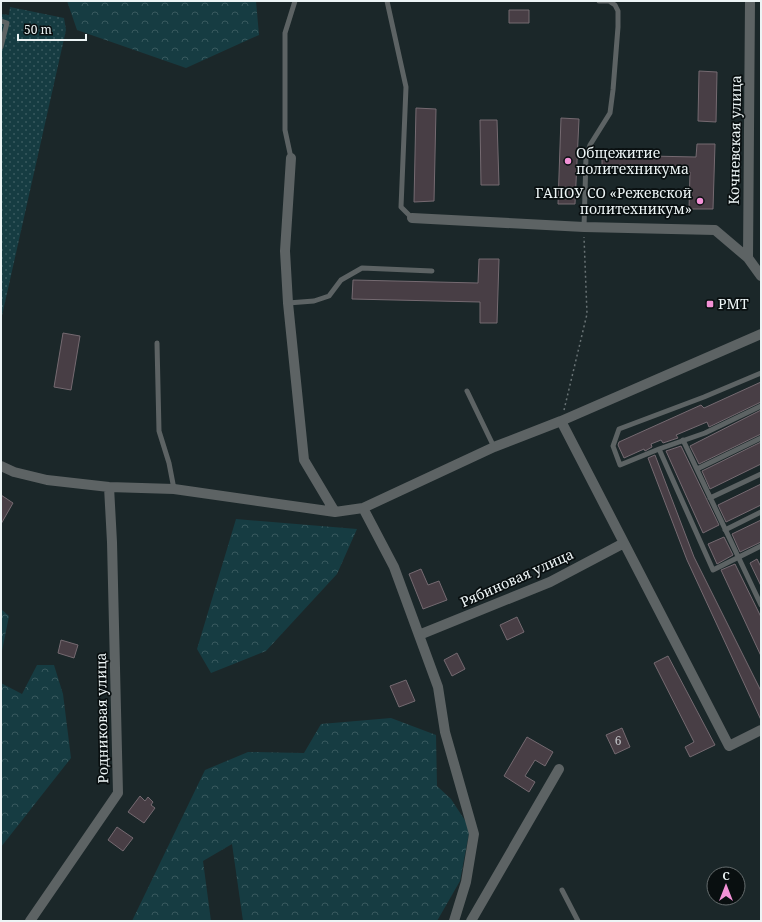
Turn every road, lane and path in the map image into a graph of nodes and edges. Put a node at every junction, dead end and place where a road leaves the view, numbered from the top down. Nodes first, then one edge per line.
1 (295, 1) edge
2 (387, 1) edge
3 (599, 1) edge
4 (750, 1) edge
5 (1, 21) edge
6 (1, 47) edge
7 (291, 158) joint
8 (412, 218) joint
9 (584, 227) junction
10 (748, 258) junction
11 (432, 271) dead end
12 (761, 276) edge
13 (288, 303) junction
14 (761, 334) edge
15 (157, 343) dead end
16 (761, 373) edge
17 (467, 391) dead end
18 (761, 406) edge
19 (561, 421) junction
20 (761, 438) edge
21 (683, 440) junction
22 (494, 447) junction
23 (659, 449) junction
24 (1, 466) edge
25 (697, 469) junction
26 (761, 474) edge
27 (109, 487) junction
28 (174, 489) junction
29 (710, 498) junction
30 (364, 508) junction
31 (335, 512) junction
32 (761, 512) edge
33 (725, 530) junction
34 (624, 543) junction
35 (761, 546) edge
36 (738, 557) junction
37 (761, 605) edge
38 (419, 635) junction
39 (761, 730) edge
40 (559, 769) dead end
41 (562, 890) dead end
42 (30, 921) edge
43 (454, 921) edge
44 (471, 921) edge
45 (578, 921) edge

1 - 7 lane
2 - 8 lane
3 - 9 lane
4 - 10 street, Кочневская улица
5 - 6 lane
7 - 13 street
8 - 9 street
9 - 10 street
9 - 19 path
10 - 12 street
11 - 13 lane
13 - 31 street
14 - 19 street
15 - 28 lane
16 - 23 lane
17 - 22 lane
18 - 21 lane
19 - 22 street
19 - 34 street
20 - 25 lane
21 - 23 lane
21 - 25 lane
22 - 30 street
23 - 36 lane
24 - 27 street
25 - 29 lane
26 - 29 lane
27 - 28 street
27 - 42 street, Родниковая улица
28 - 31 street
29 - 33 lane
30 - 31 street
30 - 38 street
32 - 33 lane
33 - 36 lane
34 - 38 street, Рябиновая улица
34 - 39 street
35 - 36 lane
36 - 37 lane
38 - 43 street
40 - 44 street
41 - 45 lane

